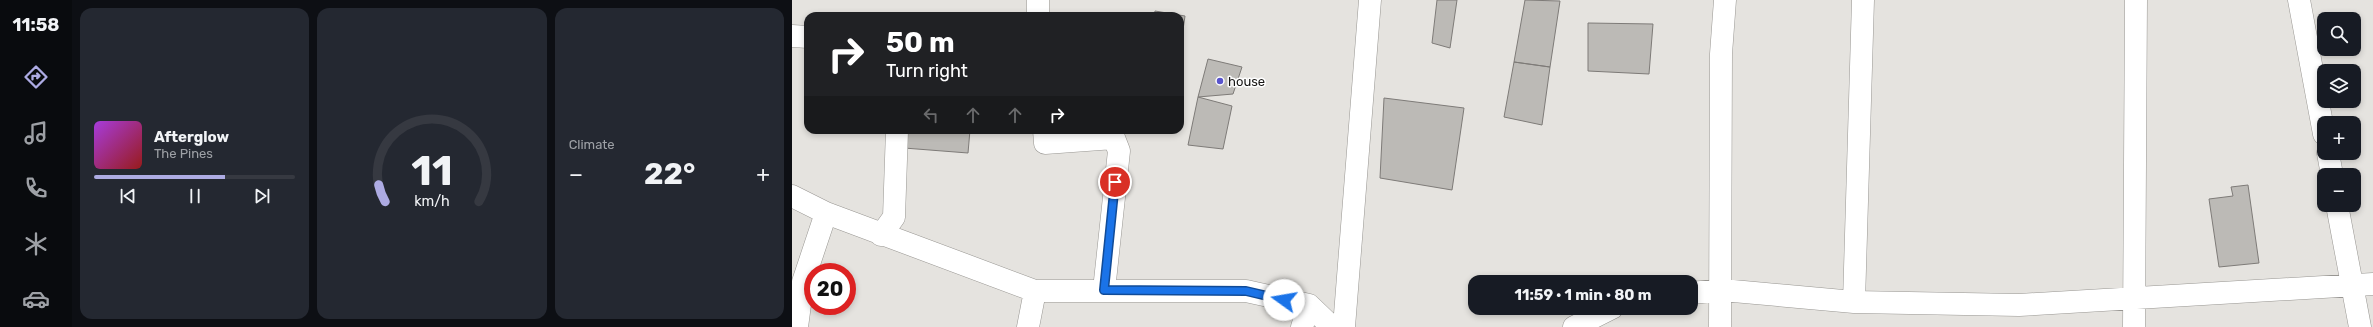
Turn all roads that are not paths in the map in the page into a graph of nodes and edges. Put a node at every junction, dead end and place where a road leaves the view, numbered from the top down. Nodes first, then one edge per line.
1 (1038, 0) edge
2 (1370, 0) edge
3 (1725, 0) edge
4 (1863, 0) edge
5 (2136, 0) edge
6 (2299, 0) edge
7 (1038, 12) edge
8 (792, 36) edge
9 (804, 37) edge
10 (2321, 116) edge
11 (897, 134) edge
12 (1044, 134) edge
13 (792, 196) edge
14 (2339, 212) edge
15 (826, 213) junction
16 (881, 235) junction
17 (2363, 285) edge
18 (1104, 290) junction
19 (1722, 290) junction
20 (1035, 291) junction
21 (1698, 293) edge
22 (2135, 297) junction
23 (1854, 302) junction
24 (1309, 305) junction
25 (1598, 315) edge
26 (797, 327) edge
27 (1028, 327) edge
28 (1302, 327) edge
29 (1332, 327) edge
30 (1344, 327) edge
31 (1574, 327) edge
32 (1720, 327) edge
33 (2134, 327) edge
34 (2360, 327) edge

1 - 7 street
2 - 30 street
3 - 19 street
4 - 23 street
5 - 22 street
6 - 10 street
8 - 9 street
11 - 16 street
12 - 18 street
13 - 15 street
14 - 17 street
15 - 16 street
15 - 26 street
16 - 20 street
17 - 22 street
17 - 34 street
18 - 20 street
18 - 24 street
19 - 21 street
19 - 23 street
19 - 32 street
20 - 27 street
22 - 23 street
22 - 33 street
24 - 28 street
24 - 29 street
25 - 31 street

